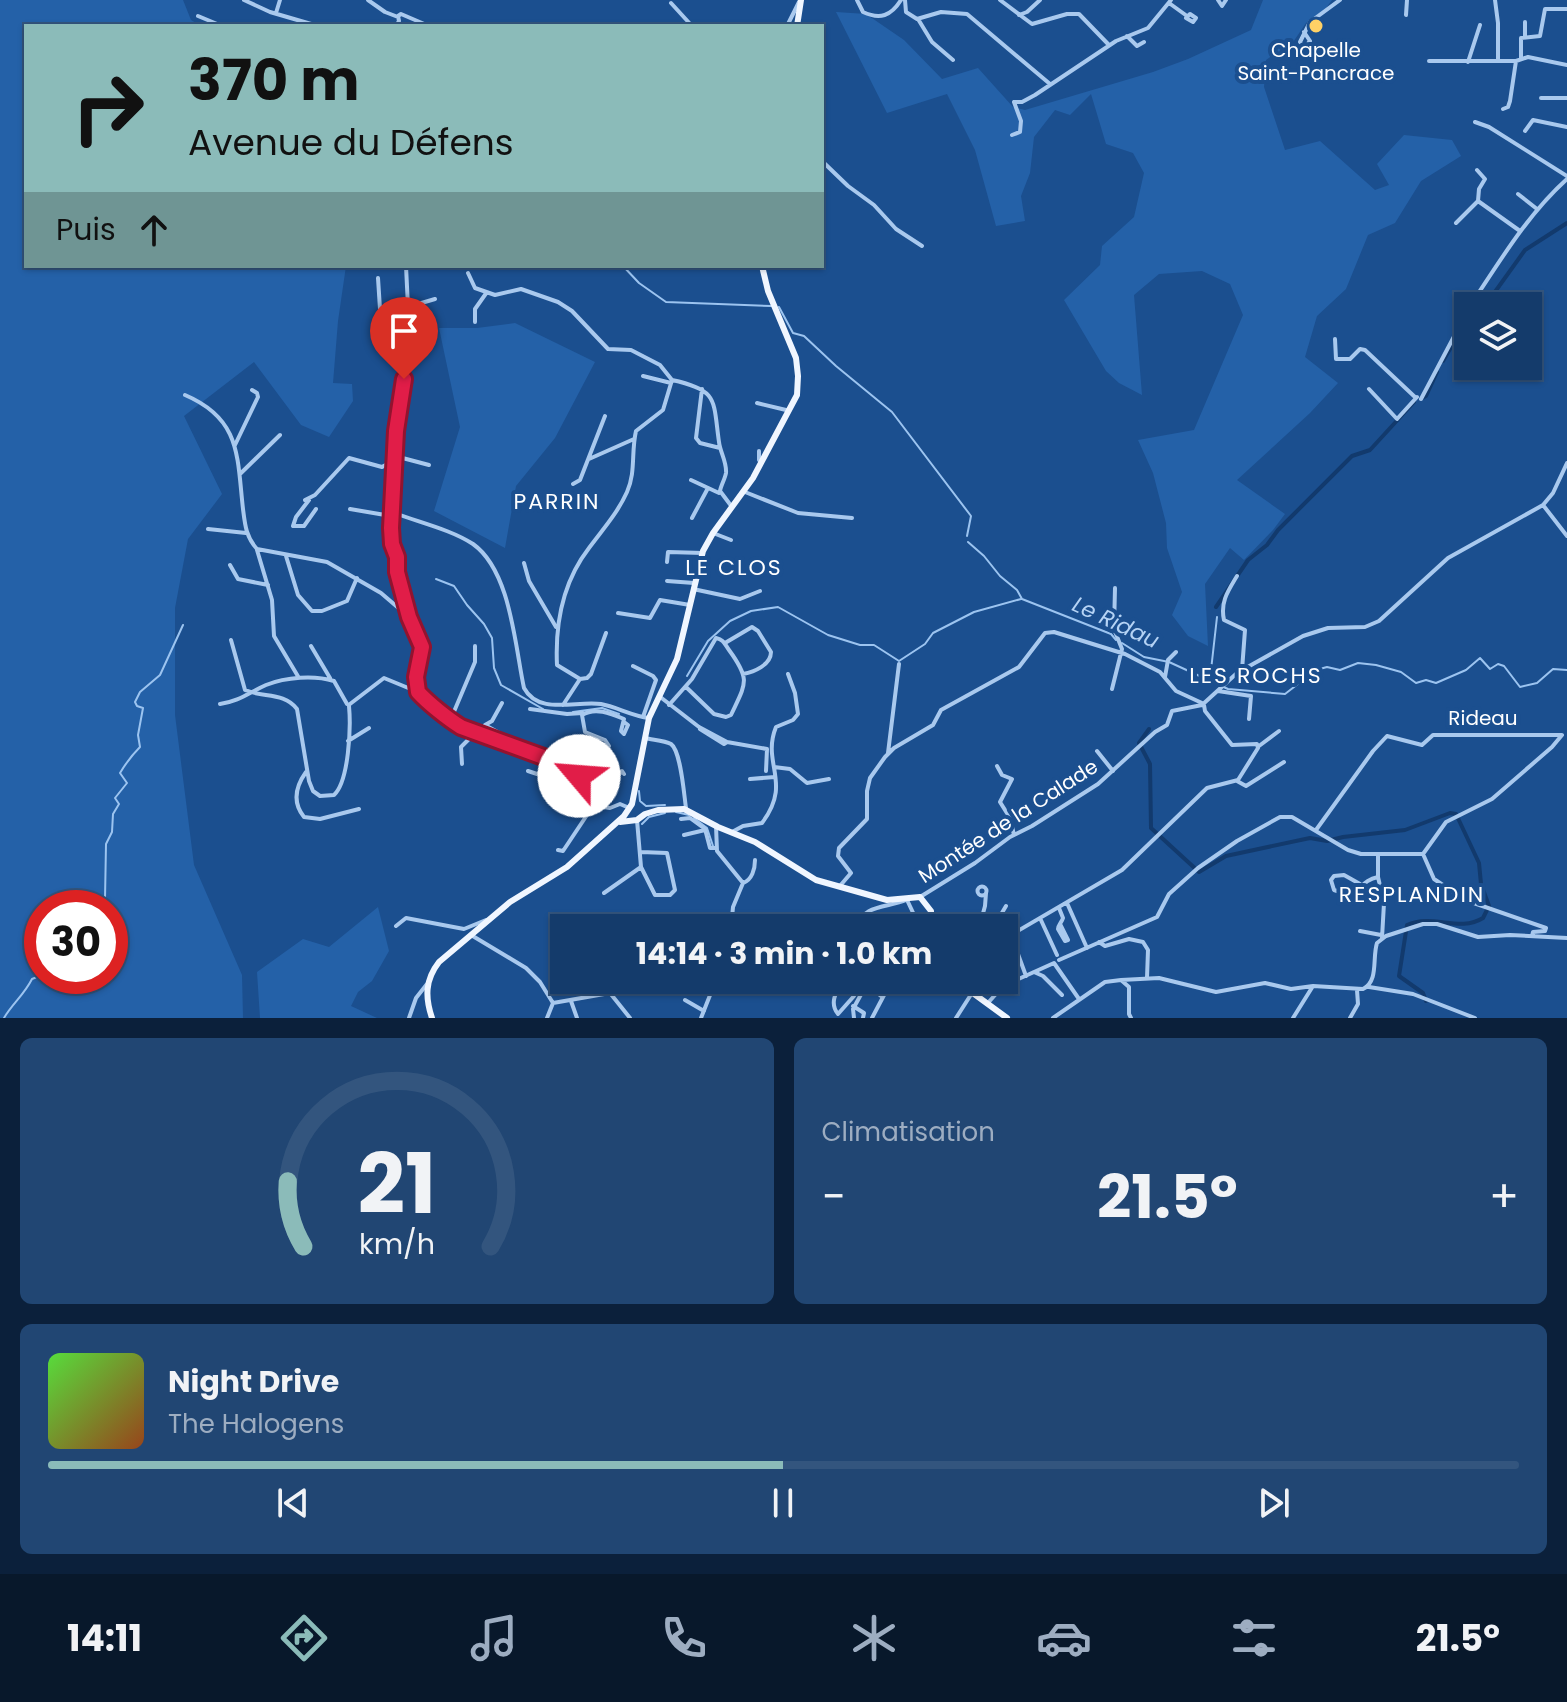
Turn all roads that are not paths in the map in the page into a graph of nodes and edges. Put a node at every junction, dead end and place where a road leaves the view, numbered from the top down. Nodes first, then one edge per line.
1 (244, 0) edge
2 (280, 0) edge
3 (368, 0) edge
4 (801, 0) edge
5 (857, 0) edge
6 (903, 0) edge
7 (1000, 0) edge
8 (1040, 0) edge
9 (1218, 0) edge
10 (1226, 0) edge
11 (1340, 0) edge
12 (1407, 0) edge
13 (1495, 0) edge
14 (1170, 2) edge
15 (671, 3) dead end
16 (1567, 9) edge
17 (275, 14) junction
18 (1019, 15) junction
19 (1406, 15) dead end
20 (198, 16) dead end
21 (1187, 16) dead end
22 (918, 19) junction
23 (400, 21) edge
24 (1525, 22) dead end
25 (217, 24) edge
26 (311, 24) edge
27 (690, 24) edge
28 (792, 24) edge
29 (793, 24) edge
30 (1480, 25) dead end
31 (1304, 31) junction
32 (1127, 36) junction
33 (1525, 36) junction
34 (1144, 42) dead end
35 (1109, 45) junction
36 (1303, 49) junction
37 (1308, 55) dead end
38 (953, 60) dead end
39 (1518, 60) junction
40 (1429, 61) dead end
41 (1468, 62) junction
42 (1498, 62) junction
43 (1566, 66) edge
44 (1051, 85) junction
45 (1541, 98) dead end
46 (1567, 98) edge
47 (1503, 109) dead end
48 (1475, 122) dead end
49 (1567, 127) edge
50 (1525, 131) dead end
51 (1012, 135) dead end
52 (824, 163) edge
53 (1477, 170) dead end
54 (1567, 178) edge
55 (1518, 194) dead end
56 (1478, 201) junction
57 (1537, 209) junction
58 (1456, 223) dead end
59 (1520, 231) junction
60 (922, 246) dead end
61 (406, 268) edge
62 (762, 268) edge
63 (468, 273) dead end
64 (378, 278) dead end
65 (487, 292) junction
66 (1479, 292) edge
67 (435, 299) dead end
68 (408, 307) junction
69 (395, 311) junction
70 (475, 322) dead end
71 (1454, 335) edge
72 (1335, 339) dead end
73 (643, 376) dead end
74 (671, 381) junction
75 (702, 389) junction
76 (1369, 389) dead end
77 (252, 390) dead end
78 (185, 395) dead end
79 (1420, 397) junction
80 (757, 403) dead end
81 (794, 403) junction
82 (786, 410) junction
83 (605, 416) dead end
84 (781, 428) junction
85 (280, 435) dead end
86 (634, 438) junction
87 (235, 445) junction
88 (720, 448) junction
89 (759, 451) dead end
90 (395, 458) junction
91 (589, 459) junction
92 (762, 462) junction
93 (1567, 463) edge
94 (429, 465) dead end
95 (240, 474) junction
96 (691, 480) dead end
97 (573, 484) dead end
98 (708, 488) junction
99 (745, 492) junction
100 (721, 494) junction
101 (1543, 505) junction
102 (733, 508) junction
103 (316, 509) dead end
104 (350, 509) dead end
105 (391, 514) junction
106 (692, 518) dead end
107 (852, 518) dead end
108 (208, 529) dead end
109 (246, 533) junction
110 (713, 533) junction
111 (1567, 536) edge
112 (731, 540) dead end
113 (257, 549) junction
114 (703, 553) junction
115 (286, 556) junction
116 (667, 562) dead end
117 (524, 563) dead end
118 (230, 565) dead end
119 (1237, 576) dead end
120 (357, 578) junction
121 (667, 581) dead end
122 (268, 585) junction
123 (694, 586) junction
124 (1115, 588) dead end
125 (760, 591) dead end
126 (690, 605) junction
127 (618, 613) dead end
128 (409, 617) junction
129 (557, 629) junction
130 (606, 633) dead end
131 (231, 640) dead end
132 (725, 643) junction
133 (311, 646) dead end
134 (475, 646) dead end
135 (1122, 652) junction
136 (1176, 652) dead end
137 (899, 664) dead end
138 (633, 666) dead end
139 (1242, 670) junction
140 (743, 674) junction
141 (788, 674) dead end
142 (299, 678) junction
143 (1165, 678) junction
144 (580, 679) junction
145 (331, 680) junction
146 (686, 687) junction
147 (1112, 689) dead end
148 (1221, 689) junction
149 (418, 692) junction
150 (254, 694) junction
151 (659, 696) junction
152 (502, 703) dead end
153 (220, 704) dead end
154 (1203, 704) junction
155 (349, 705) junction
156 (563, 705) junction
157 (669, 705) junction
158 (530, 709) dead end
159 (583, 713) junction
160 (635, 716) junction
161 (646, 717) junction
162 (1249, 719) dead end
163 (461, 727) junction
164 (369, 728) dead end
165 (1279, 731) dead end
166 (475, 733) junction
167 (645, 738) junction
168 (348, 741) junction
169 (503, 741) junction
170 (1258, 747) junction
171 (1097, 751) dead end
172 (888, 753) junction
173 (1284, 762) dead end
174 (462, 764) dead end
175 (559, 764) junction
176 (997, 766) dead end
177 (774, 767) junction
178 (307, 771) junction
179 (528, 771) dead end
180 (766, 771) dead end
181 (1113, 772) junction
182 (624, 774) dead end
183 (775, 777) junction
184 (750, 779) dead end
185 (829, 779) dead end
186 (1237, 781) junction
187 (586, 787) junction
188 (590, 793) junction
189 (597, 801) junction
190 (359, 809) dead end
191 (572, 810) dead end
192 (686, 810) junction
193 (634, 812) junction
194 (681, 819) dead end
195 (716, 826) junction
196 (705, 830) junction
197 (1316, 830) junction
198 (732, 832) junction
199 (684, 835) dead end
200 (1014, 835) junction
201 (716, 848) junction
202 (558, 850) dead end
203 (641, 852) junction
204 (1423, 854) junction
205 (1378, 855) junction
206 (755, 860) dead end
207 (641, 867) junction
208 (1378, 877) junction
209 (743, 883) junction
210 (1360, 884) junction
211 (839, 887) junction
212 (604, 893) dead end
213 (986, 893) dead end
214 (920, 897) junction
215 (908, 901) junction
216 (1067, 903) junction
217 (1006, 906) dead end
218 (1059, 908) junction
219 (732, 914) edge
220 (864, 914) edge
221 (914, 914) edge
222 (931, 914) edge
223 (982, 914) edge
224 (1001, 914) edge
225 (1040, 918) junction
226 (488, 919) junction
227 (1077, 924) junction
228 (396, 926) dead end
229 (1070, 926) dead end
230 (1018, 931) edge
231 (1360, 931) dead end
232 (470, 934) junction
233 (1063, 934) dead end
234 (1532, 936) junction
235 (1381, 937) junction
236 (1567, 938) edge
237 (1099, 942) junction
238 (1067, 947) dead end
239 (1087, 948) junction
240 (1018, 954) edge
241 (1071, 955) junction
242 (1057, 959) junction
243 (1034, 972) junction
244 (1026, 976) junction
245 (1147, 978) junction
246 (1121, 980) junction
247 (427, 984) junction
248 (1310, 986) junction
249 (1369, 987) junction
250 (1357, 990) junction
251 (604, 994) edge
252 (611, 994) edge
253 (711, 994) edge
254 (835, 994) edge
255 (844, 994) dead end
256 (855, 994) edge
257 (858, 994) edge
258 (880, 994) edge
259 (971, 994) edge
260 (973, 994) edge
261 (1062, 995) dead end
262 (882, 996) joint
263 (852, 998) junction
264 (1079, 999) junction
265 (571, 1000) junction
266 (685, 1000) dead end
267 (553, 1003) junction
268 (987, 1004) junction
269 (853, 1007) junction
270 (704, 1011) junction
271 (1292, 1017) edge
272 (409, 1018) edge
273 (432, 1018) edge
274 (547, 1018) edge
275 (577, 1018) edge
276 (630, 1018) edge
277 (701, 1018) edge
278 (854, 1018) edge
279 (863, 1018) edge
280 (872, 1018) edge
281 (956, 1018) edge
282 (1007, 1018) edge
283 (1053, 1018) edge
284 (1131, 1018) edge
285 (1350, 1018) edge
286 (1475, 1018) edge

1 - 17 street
2 - 17 street
3 - 23 street
4 - 28 street
4 - 29 main road
5 - 6 street
6 - 22 street
7 - 18 street
8 - 18 street
9 - 10 street
11 - 31 street
12 - 19 street
13 - 42 street
14 - 21 street
14 - 32 street
15 - 27 street
16 - 33 street
17 - 26 street
18 - 35 street
20 - 25 street
22 - 38 street
22 - 44 street
24 - 33 street
30 - 41 street
31 - 36 street
31 - 36 street
32 - 34 street
32 - 35 street
33 - 39 street
35 - 44 street
36 - 37 street
39 - 42 street
39 - 43 street
39 - 47 street
40 - 41 street
41 - 42 street
44 - 51 street
45 - 46 street
48 - 54 street
49 - 50 street
52 - 60 street
53 - 56 street
54 - 57 street
55 - 57 street
56 - 58 street
56 - 59 street
57 - 59 street
59 - 66 street
61 - 68 street
62 - 81 main road
63 - 65 street
64 - 69 street
65 - 70 street
65 - 74 street
67 - 68 street
68 - 69 street
69 - 90 street
71 - 79 street
72 - 79 street
73 - 74 street
74 - 75 street
74 - 86 street
75 - 88 street
75 - 88 street
76 - 79 street
77 - 87 street
78 - 87 street
80 - 82 street
81 - 82 street
81 - 84 main road
82 - 84 street
83 - 91 street
84 - 92 main road
85 - 95 street
86 - 91 street
86 - 129 street
87 - 95 street
88 - 100 street
89 - 92 street
90 - 94 street
90 - 103 street
90 - 105 street
91 - 97 street
92 - 99 main road
93 - 101 street
95 - 109 street
96 - 98 street
98 - 100 street
98 - 106 street
99 - 102 main road
99 - 107 street
100 - 102 street
101 - 111 street
101 - 139 street, Montée de la Calade
102 - 110 main road
104 - 105 street
105 - 128 street
105 - 156 street
108 - 109 street
109 - 113 street
110 - 112 street
110 - 114 main road
113 - 115 street
113 - 122 street
114 - 116 street
114 - 123 main road
115 - 120 street
115 - 120 street
117 - 129 street
118 - 122 street
119 - 139 street
120 - 128 street
121 - 123 street
122 - 142 street
123 - 125 street
123 - 126 main road
124 - 135 street
126 - 127 street
126 - 151 main road
128 - 149 street
129 - 144 street
130 - 144 street
131 - 150 street
132 - 140 street
132 - 140 street
132 - 146 street
133 - 145 street
134 - 163 street
135 - 143 street
135 - 147 street
135 - 172 street
136 - 143 street
137 - 172 street
138 - 161 street
139 - 148 street, Montée de la Calade
140 - 146 street
141 - 177 street
142 - 145 street
142 - 150 street
143 - 154 street
144 - 156 street
145 - 155 street
146 - 157 street
148 - 154 street, Montée de la Calade
148 - 162 street
149 - 155 street
149 - 163 street
150 - 153 street
150 - 178 street
151 - 157 street
151 - 161 main road
152 - 169 street
154 - 170 street
154 - 181 street, Montée de la Calade
155 - 168 street
156 - 160 street
157 - 180 street
158 - 159 street
159 - 160 street
159 - 187 street
160 - 161 street
161 - 167 main road
163 - 166 street
164 - 168 street
165 - 170 street
166 - 169 street
166 - 174 street
167 - 192 street
167 - 193 main road
168 - 178 street
169 - 175 street
170 - 186 street
171 - 181 street, Montée de la Calade
172 - 211 street
173 - 186 street
175 - 179 street
175 - 187 street
176 - 200 street
177 - 183 street
177 - 185 street
178 - 190 street
181 - 200 street, Montée de la Calade
182 - 189 street
183 - 184 street
183 - 198 street
186 - 216 street
187 - 188 street
188 - 189 street
188 - 191 street
189 - 193 street
189 - 202 street
192 - 193 main road
192 - 195 main road
193 - 203 street
193 - 226 main road
194 - 196 street
195 - 198 main road
195 - 201 street
196 - 199 street
196 - 201 street
197 - 204 street, Rideau
197 - 205 street
197 - 237 street
198 - 211 main road
200 - 214 street, Montée de la Calade
201 - 209 street
203 - 207 street
203 - 207 street
204 - 205 street
204 - 234 street
205 - 208 street
206 - 209 street
207 - 212 street
208 - 210 street
208 - 235 street
209 - 219 street
210 - 210 street
211 - 215 main road
213 - 223 street
214 - 215 main road
214 - 222 main road
215 - 220 street
215 - 221 street
216 - 218 street
216 - 227 street
217 - 224 street
218 - 225 street
218 - 233 street
225 - 230 street
225 - 242 street
226 - 228 street
226 - 232 main road
227 - 229 street
227 - 239 street
231 - 235 street
232 - 247 main road
232 - 267 street
234 - 235 street
234 - 236 street
235 - 249 street
237 - 239 street
237 - 245 street
238 - 241 street
239 - 241 street
240 - 244 street
241 - 242 street
242 - 243 street
242 - 264 street
243 - 244 street
243 - 261 street
244 - 268 street
245 - 246 street
245 - 248 street
246 - 264 street
246 - 284 street
247 - 272 street
247 - 273 main road
248 - 250 street
248 - 271 street
249 - 250 street
249 - 286 street
250 - 285 street
251 - 265 street
252 - 276 street
253 - 270 street
254 - 263 street
255 - 263 street
256 - 263 street
257 - 269 street
258 - 262 street
259 - 281 street
260 - 268 main road
262 - 280 street
264 - 283 street
265 - 267 street
265 - 275 street
266 - 270 street
267 - 274 street
268 - 282 main road
269 - 278 street
269 - 279 street
270 - 277 street

